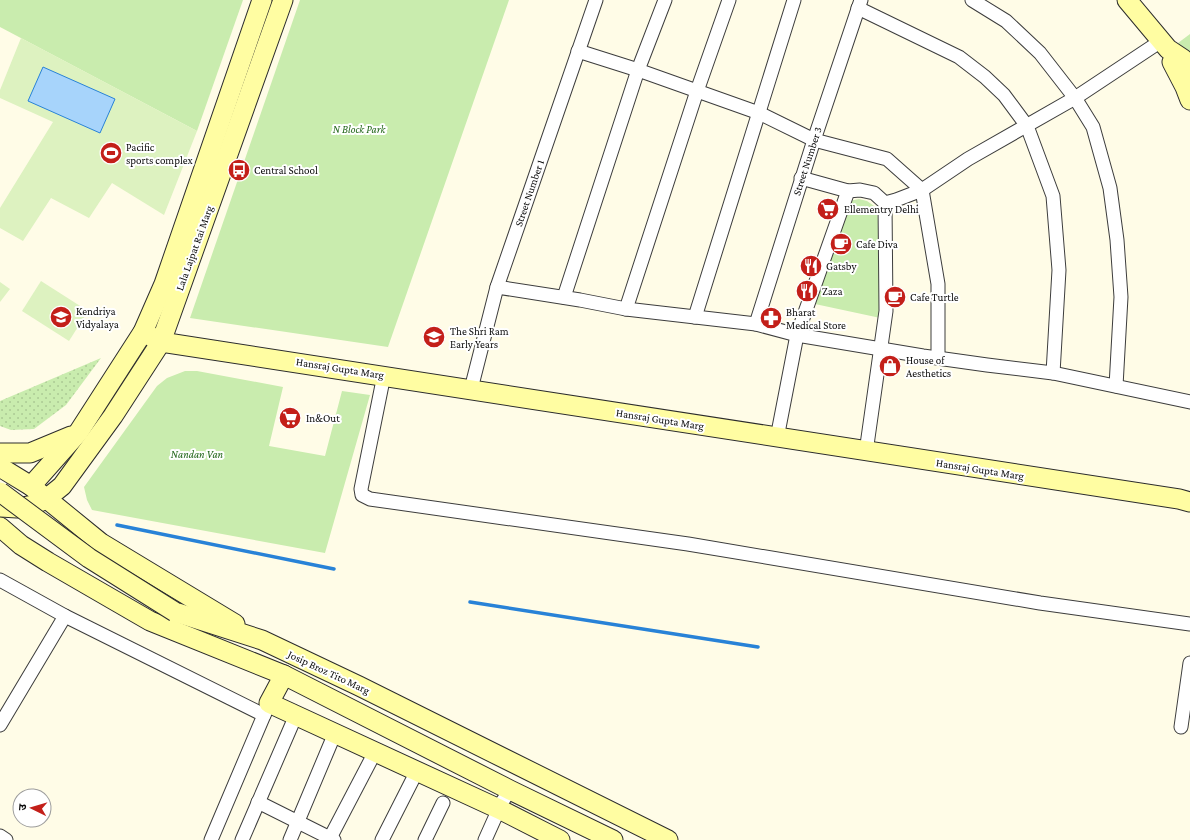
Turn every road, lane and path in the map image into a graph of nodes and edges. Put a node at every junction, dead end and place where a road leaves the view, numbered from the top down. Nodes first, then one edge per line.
1 (262, 0) edge
2 (283, 0) edge
3 (596, 0) edge
4 (665, 0) edge
5 (729, 0) edge
6 (794, 0) edge
7 (972, 0) edge
8 (1127, 0) edge
9 (860, 4) edge
10 (1164, 45) junction
11 (578, 51) junction
12 (638, 70) junction
13 (1190, 73) edge
14 (697, 91) junction
15 (1074, 98) junction
16 (1190, 100) edge
17 (759, 113) junction
18 (1027, 126) junction
19 (814, 140) junction
20 (801, 178) junction
21 (922, 190) junction
22 (848, 191) junction
23 (885, 203) junction
24 (497, 287) junction
25 (564, 297) junction
26 (626, 309) junction
27 (695, 317) junction
28 (756, 324) junction
29 (143, 332) junction
30 (797, 335) junction
31 (161, 342) junction
32 (881, 348) junction
33 (938, 358) junction
34 (1053, 373) junction
35 (384, 375) junction
36 (1116, 386) junction
37 (471, 389) junction
38 (1190, 402) edge
39 (78, 434) junction
40 (777, 438) junction
41 (866, 452) junction
42 (0, 453) edge
43 (0, 467) edge
44 (69, 478) junction
45 (31, 486) junction
46 (0, 492) edge
47 (46, 499) junction
48 (1186, 500) edge
49 (0, 507) edge
50 (74, 522) junction
51 (0, 526) edge
52 (48, 562) junction
53 (0, 580) edge
54 (65, 616) junction
55 (1190, 624) edge
56 (262, 640) junction
57 (1190, 663) edge
58 (284, 675) junction
59 (266, 709) junction
60 (296, 715) junction
61 (0, 725) edge
62 (1181, 727) dead end
63 (335, 733) junction
64 (375, 752) junction
65 (417, 772) junction
66 (510, 790) junction
67 (258, 802) junction
68 (443, 803) dead end
69 (499, 809) junction
70 (297, 822) junction
71 (0, 836) edge
72 (332, 839) edge
73 (6, 840) edge
74 (211, 840) edge
75 (242, 840) edge
76 (290, 840) edge
77 (382, 840) edge
78 (425, 840) edge
79 (484, 840) edge
80 (560, 840) edge
81 (613, 840) edge
82 (668, 840) edge

1 - 29 main road, Lala Lajpat Rai Marg
2 - 31 main road, Lala Lajpat Rai Marg
3 - 11 street, Street Number 1
4 - 12 street
5 - 14 street
6 - 17 street
7 - 15 street
8 - 10 main road
9 - 18 street
9 - 19 street, Street Number 3
10 - 13 main road
10 - 15 street
10 - 16 main road
11 - 12 street
11 - 24 street, Street Number 1
12 - 14 street
12 - 25 street
14 - 17 street
14 - 26 street
15 - 18 street
15 - 36 street
17 - 19 street
17 - 27 street
18 - 21 street
18 - 34 street
19 - 20 street, Street Number 3
19 - 21 street
20 - 22 street
20 - 28 street, Street Number 3
21 - 23 street
21 - 33 street
22 - 23 street
22 - 30 street
23 - 32 street
24 - 25 street
24 - 37 street, Street Number 1
25 - 26 street
26 - 27 street
27 - 28 street
28 - 30 street
29 - 31 main road, Hansraj Gupta Marg
29 - 39 main road, Lala Lajpat Rai Marg
30 - 32 street
30 - 40 street
31 - 35 main road, Hansraj Gupta Marg
31 - 44 main road, Lala Lajpat Rai Marg
32 - 33 street
32 - 41 street
33 - 34 street
34 - 36 street
35 - 37 main road, Hansraj Gupta Marg
35 - 55 street
36 - 38 street
37 - 40 main road, Hansraj Gupta Marg
39 - 42 main road
39 - 45 main road, Lala Lajpat Rai Marg
40 - 41 main road, Hansraj Gupta Marg
41 - 48 main road, Hansraj Gupta Marg
43 - 45 main road
44 - 47 main road, Lala Lajpat Rai Marg
44 - 50 main road
45 - 47 main road
46 - 56 main road, Josip Broz Tito Marg, bridge
47 - 49 main road, Lala Lajpat Rai Marg
47 - 50 main road
50 - 52 main road
50 - 56 main road
51 - 52 main road, Josip Broz Tito Marg
52 - 58 main road, Josip Broz Tito Marg
53 - 54 street
54 - 59 street
54 - 61 street
56 - 82 main road, Josip Broz Tito Marg
57 - 62 street
58 - 59 main road
58 - 66 main road, Josip Broz Tito Marg
59 - 60 main road
59 - 74 street
60 - 63 main road
60 - 67 street
63 - 64 main road
63 - 70 street
64 - 65 main road
64 - 72 street
65 - 69 main road
65 - 77 street
66 - 69 street
66 - 81 main road, Josip Broz Tito Marg
67 - 70 street
67 - 75 street
68 - 78 street
69 - 79 street
69 - 80 main road
70 - 72 street
70 - 76 street
71 - 73 street

